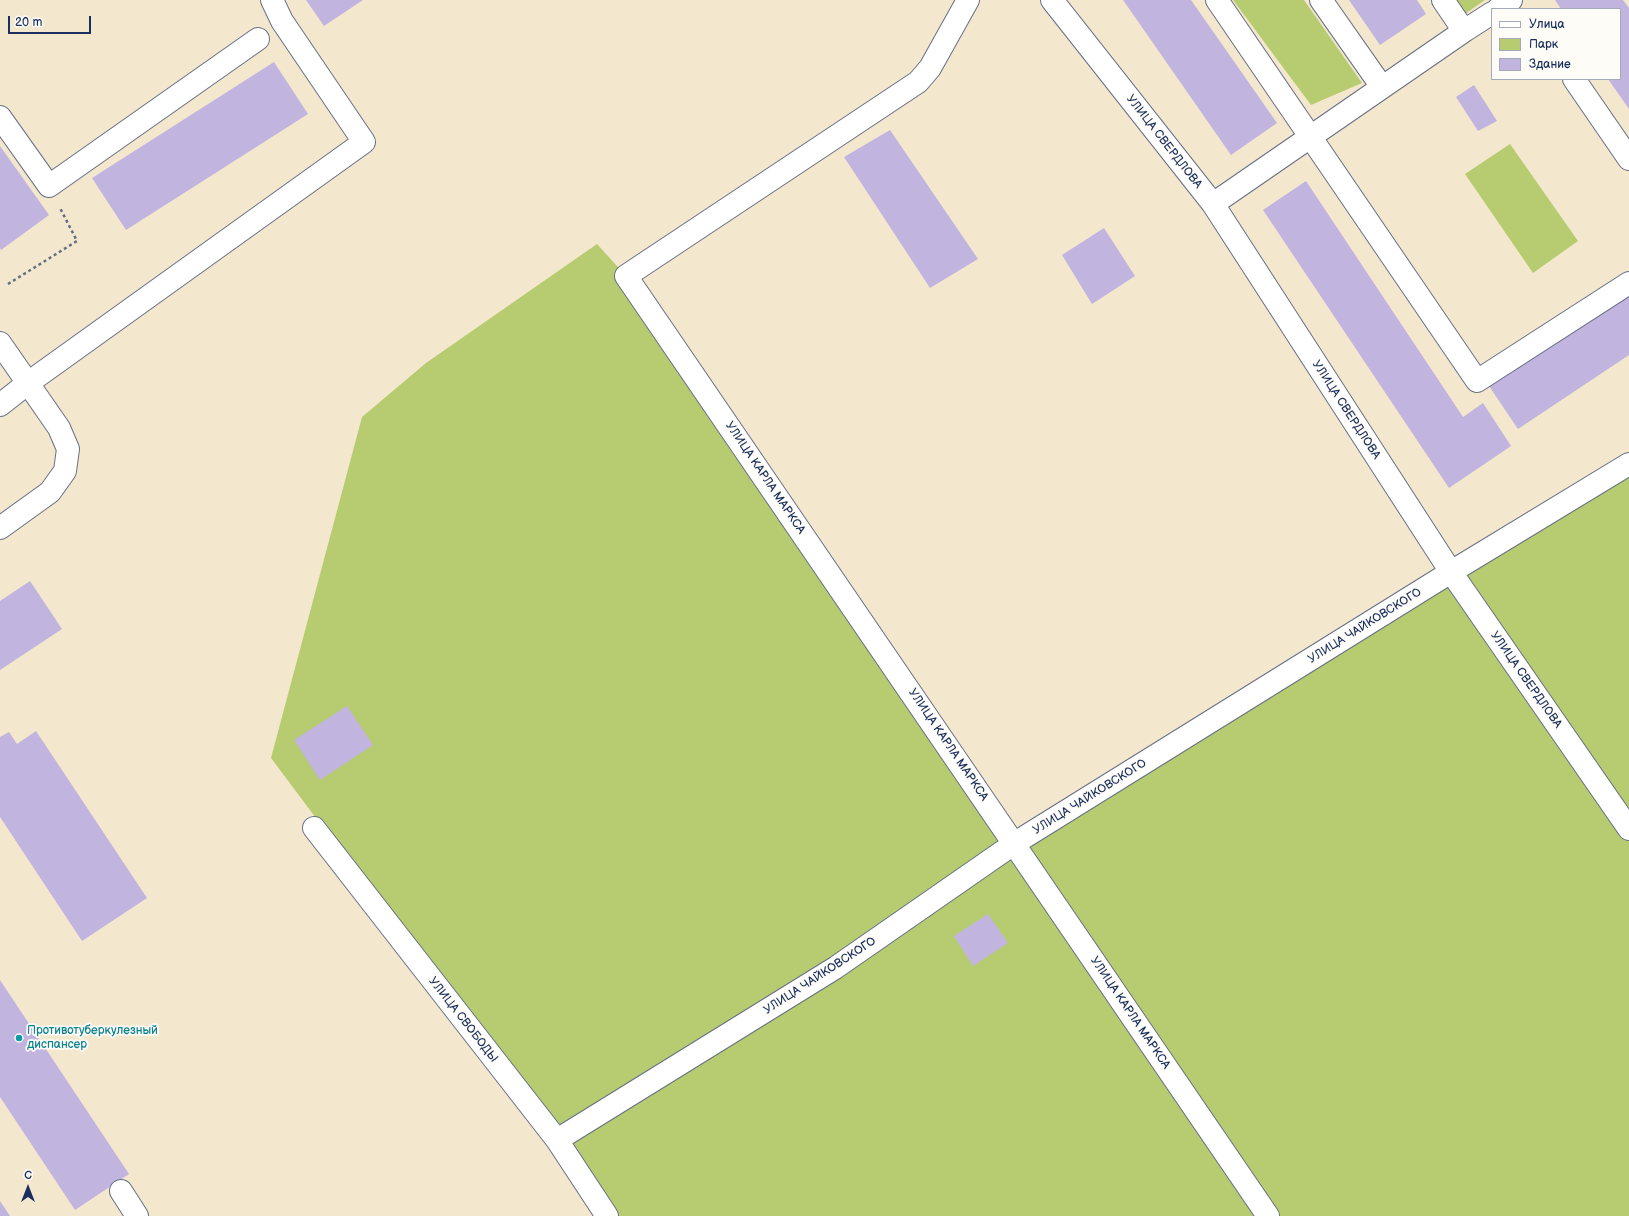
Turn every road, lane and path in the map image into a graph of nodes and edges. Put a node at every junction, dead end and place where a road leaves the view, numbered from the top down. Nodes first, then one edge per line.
1 (272, 0) edge
2 (968, 0) edge
3 (1052, 0) edge
4 (1217, 0) edge
5 (1321, 0) edge
6 (1443, 0) edge
7 (1512, 0) edge
8 (1519, 0) edge
9 (1500, 8) edge
10 (1525, 8) edge
11 (1491, 14) edge
12 (1464, 31) junction
13 (258, 38) dead end
14 (1575, 80) edge
15 (1382, 87) junction
16 (0, 117) edge
17 (1311, 136) junction
18 (1629, 159) edge
19 (49, 186) junction
20 (1213, 204) junction
21 (1629, 283) edge
22 (8, 284) dead end
23 (0, 343) edge
24 (28, 383) junction
25 (0, 405) edge
26 (1629, 464) edge
27 (0, 528) edge
28 (1451, 572) junction
29 (314, 828) dead end
30 (1629, 829) edge
31 (1015, 843) junction
32 (557, 1140) junction
33 (121, 1191) dead end
34 (137, 1216) edge
35 (607, 1216) edge
36 (1268, 1216) edge

1 - 24 street
2 - 31 street, УЛИЦА КАРЛА МАРКСА
3 - 20 street, УЛИЦА СВЕРДЛОВА
4 - 17 street
5 - 15 street
6 - 12 street
7 - 9 street
8 - 10 street
11 - 12 street
12 - 15 street
13 - 19 street
14 - 18 street
15 - 17 street
16 - 19 street
17 - 20 street
17 - 21 street
19 - 22 path
20 - 28 street, УЛИЦА СВЕРДЛОВА
23 - 24 street
24 - 25 street
24 - 27 street
26 - 28 street, УЛИЦА ЧАЙКОВСКОГО
28 - 30 street, УЛИЦА СВЕРДЛОВА
28 - 31 street, УЛИЦА ЧАЙКОВСКОГО
29 - 32 street, УЛИЦА СВОБОДЫ
31 - 32 street, УЛИЦА ЧАЙКОВСКОГО
31 - 36 street, УЛИЦА КАРЛА МАРКСА
32 - 35 street, УЛИЦА СВОБОДЫ
33 - 34 street

